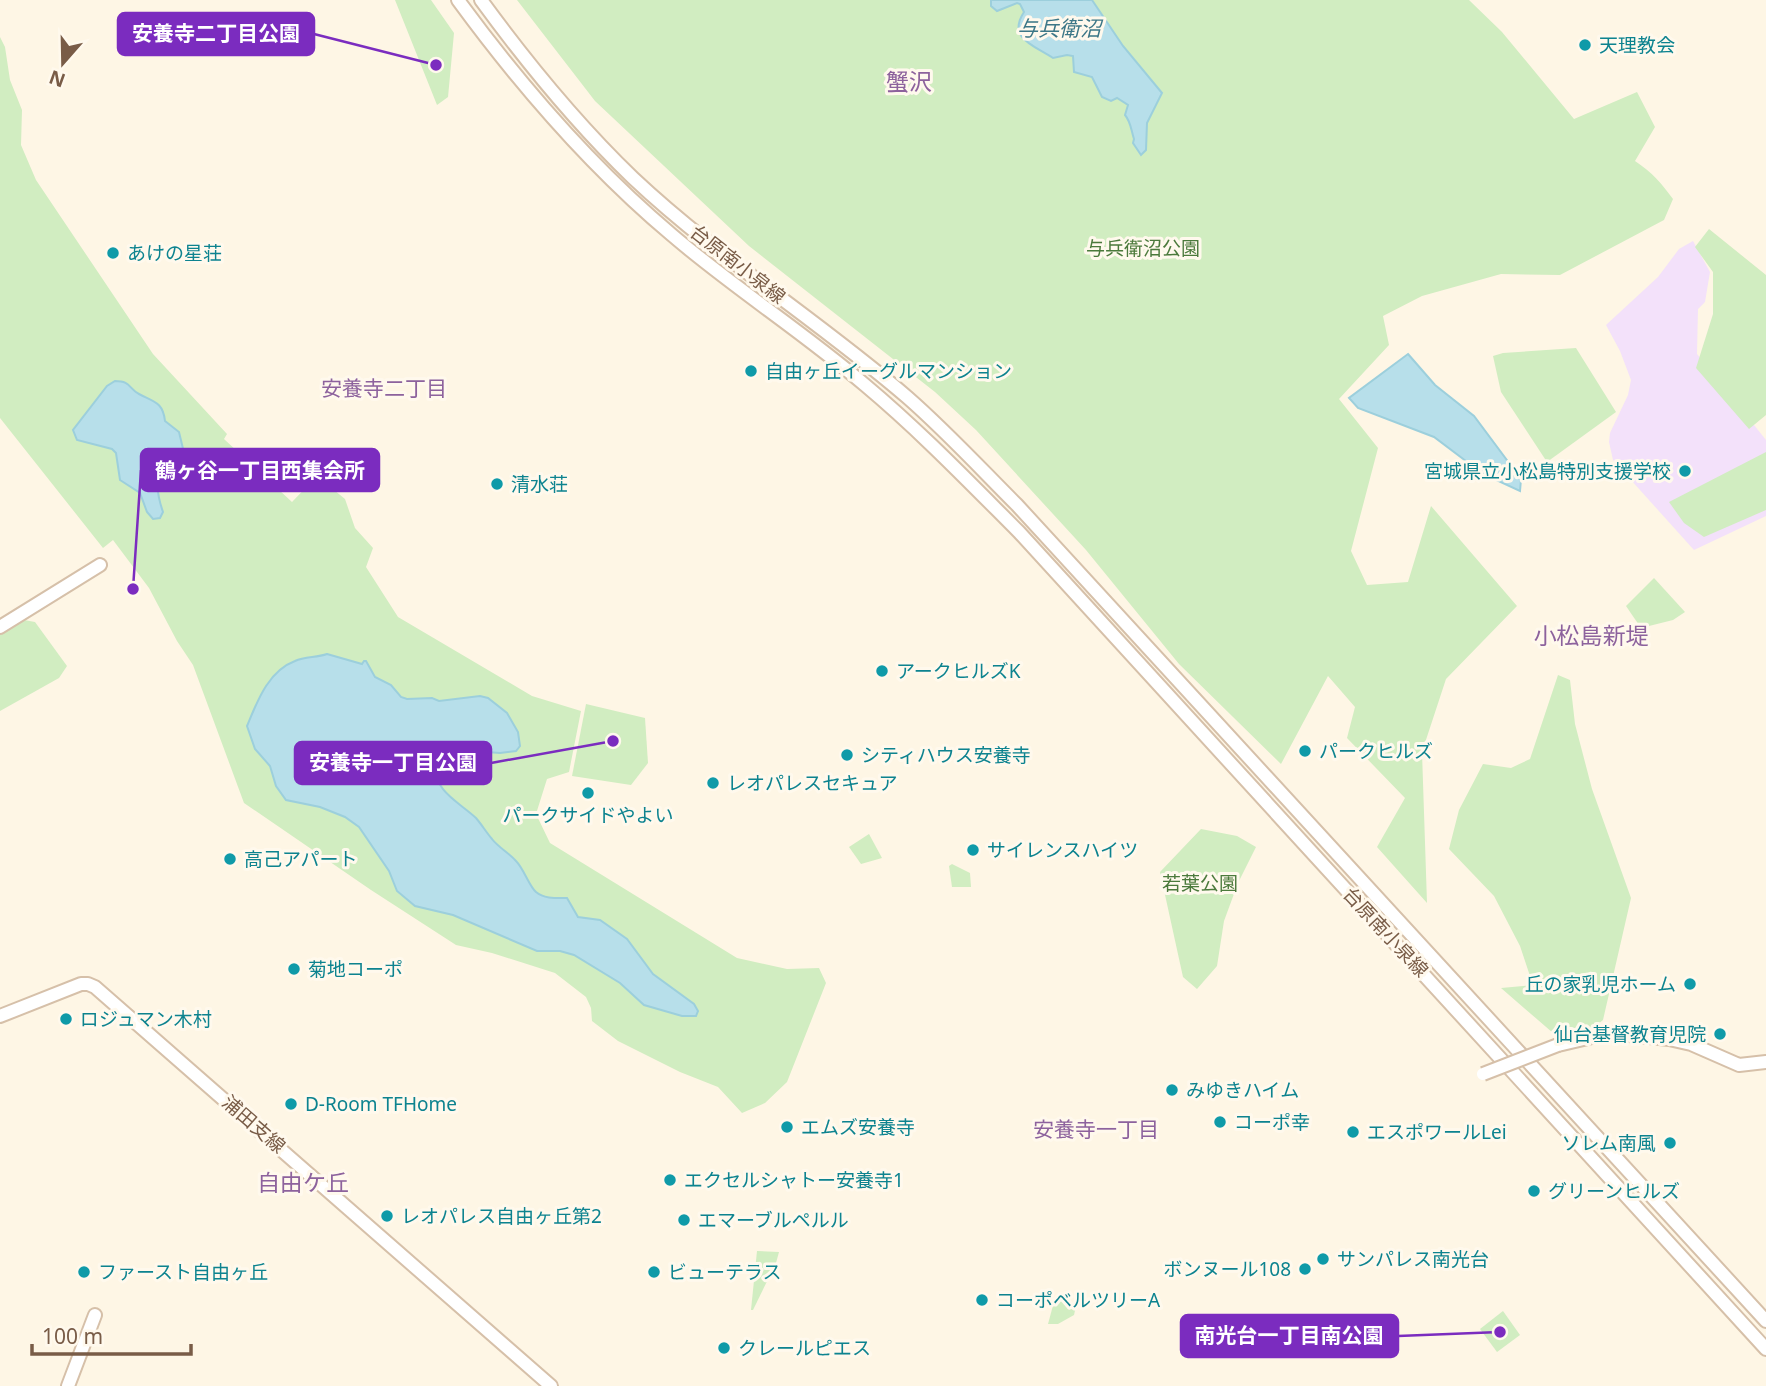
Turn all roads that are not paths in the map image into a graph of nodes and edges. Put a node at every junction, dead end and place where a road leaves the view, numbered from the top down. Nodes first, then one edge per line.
1 (458, 0) edge
2 (481, 0) edge
3 (100, 565) dead end
4 (0, 627) edge
5 (0, 1016) edge
6 (1766, 1062) edge
7 (1483, 1074) dead end
8 (94, 1315) dead end
9 (1766, 1321) edge
10 (1766, 1349) edge
11 (68, 1386) edge
12 (551, 1386) edge

1 - 10 street, 台原南小泉線
2 - 9 street, 台原南小泉線
3 - 4 street
5 - 12 street, 浦田支線
6 - 7 street, bridge
8 - 11 street

